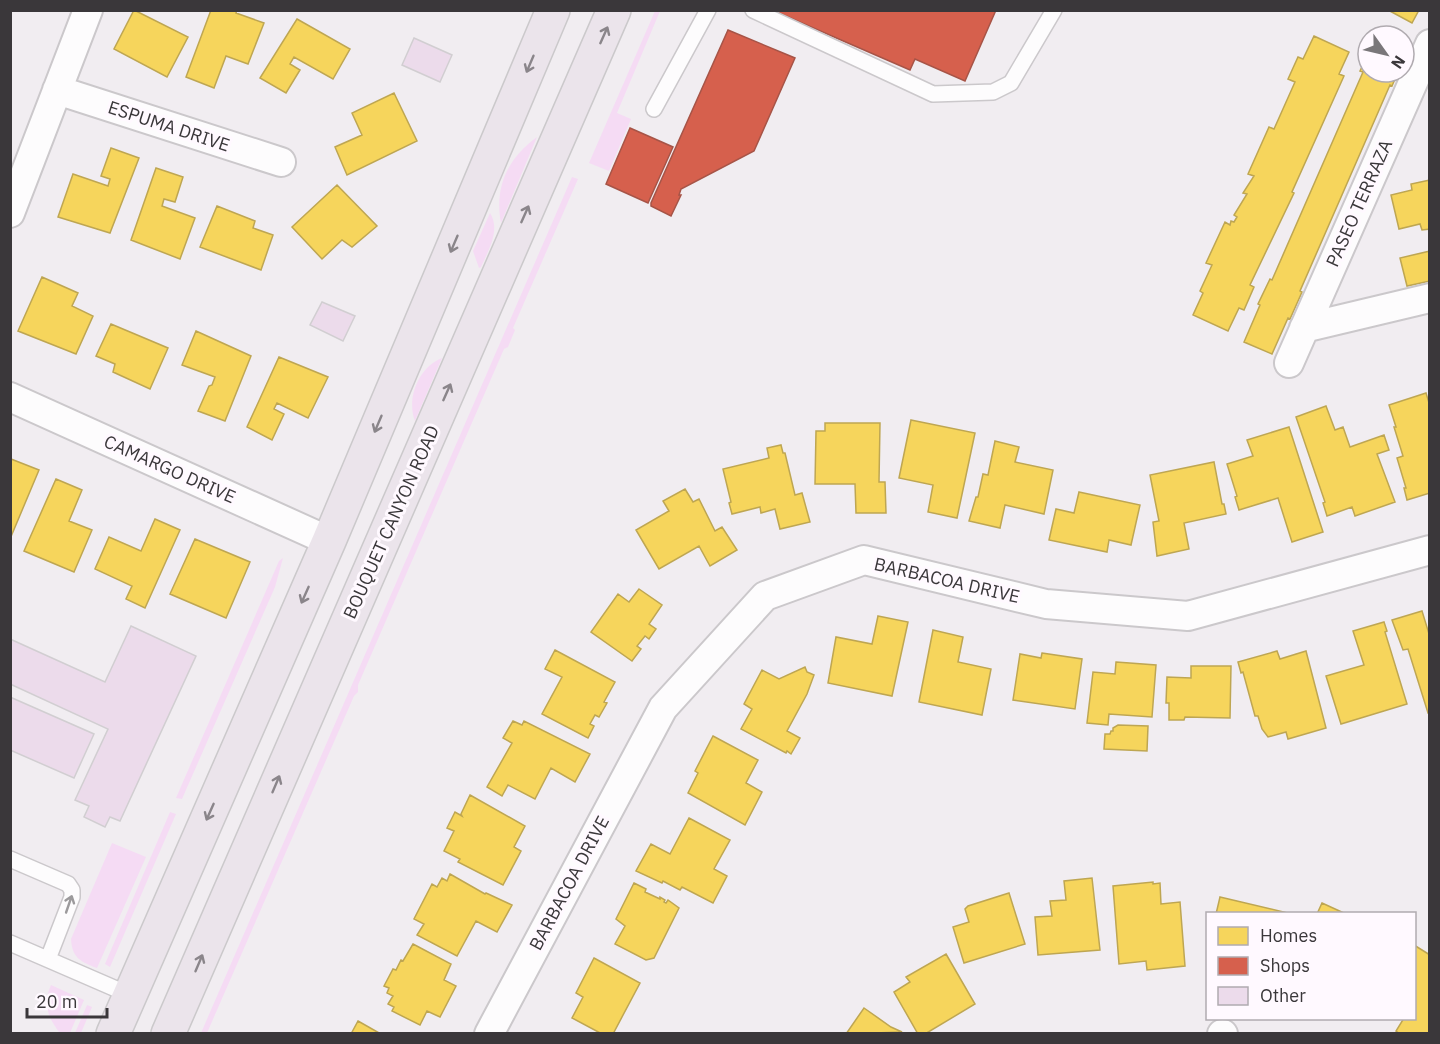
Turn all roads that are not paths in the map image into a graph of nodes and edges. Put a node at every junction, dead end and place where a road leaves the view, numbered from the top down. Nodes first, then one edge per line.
1 (88, 10) edge
2 (553, 10) edge
3 (614, 10) edge
4 (708, 10) edge
5 (753, 10) edge
6 (1054, 10) edge
7 (1430, 44) edge
8 (57, 90) junction
9 (654, 109) dead end
10 (281, 162) dead end
11 (10, 213) edge
12 (1430, 298) edge
13 (1304, 328) junction
14 (1289, 363) dead end
15 (10, 397) edge
16 (329, 541) junction
17 (1430, 550) edge
18 (373, 561) junction
19 (10, 859) edge
20 (10, 943) edge
21 (48, 959) junction
22 (130, 995) junction
23 (172, 1025) edge
24 (113, 1034) edge
25 (489, 1034) edge

1 - 8 street
2 -> 16 main road
18 -> 3 main road, BOUQUET CANYON ROAD
4 - 9 lane
5 - 6 lane
7 - 13 street, PASEO TERRAZA
8 - 10 street, ESPUMA DRIVE
8 - 11 street
12 - 13 street
13 - 14 street, PASEO TERRAZA
15 - 16 street, CAMARGO DRIVE
16 - 18 main road
16 -> 22 main road
17 - 25 street, BARBACOA DRIVE
23 -> 18 main road, BOUQUET CANYON ROAD
21 -> 19 lane
20 - 21 lane
21 - 22 lane
22 - 23 main road
22 - 24 main road

